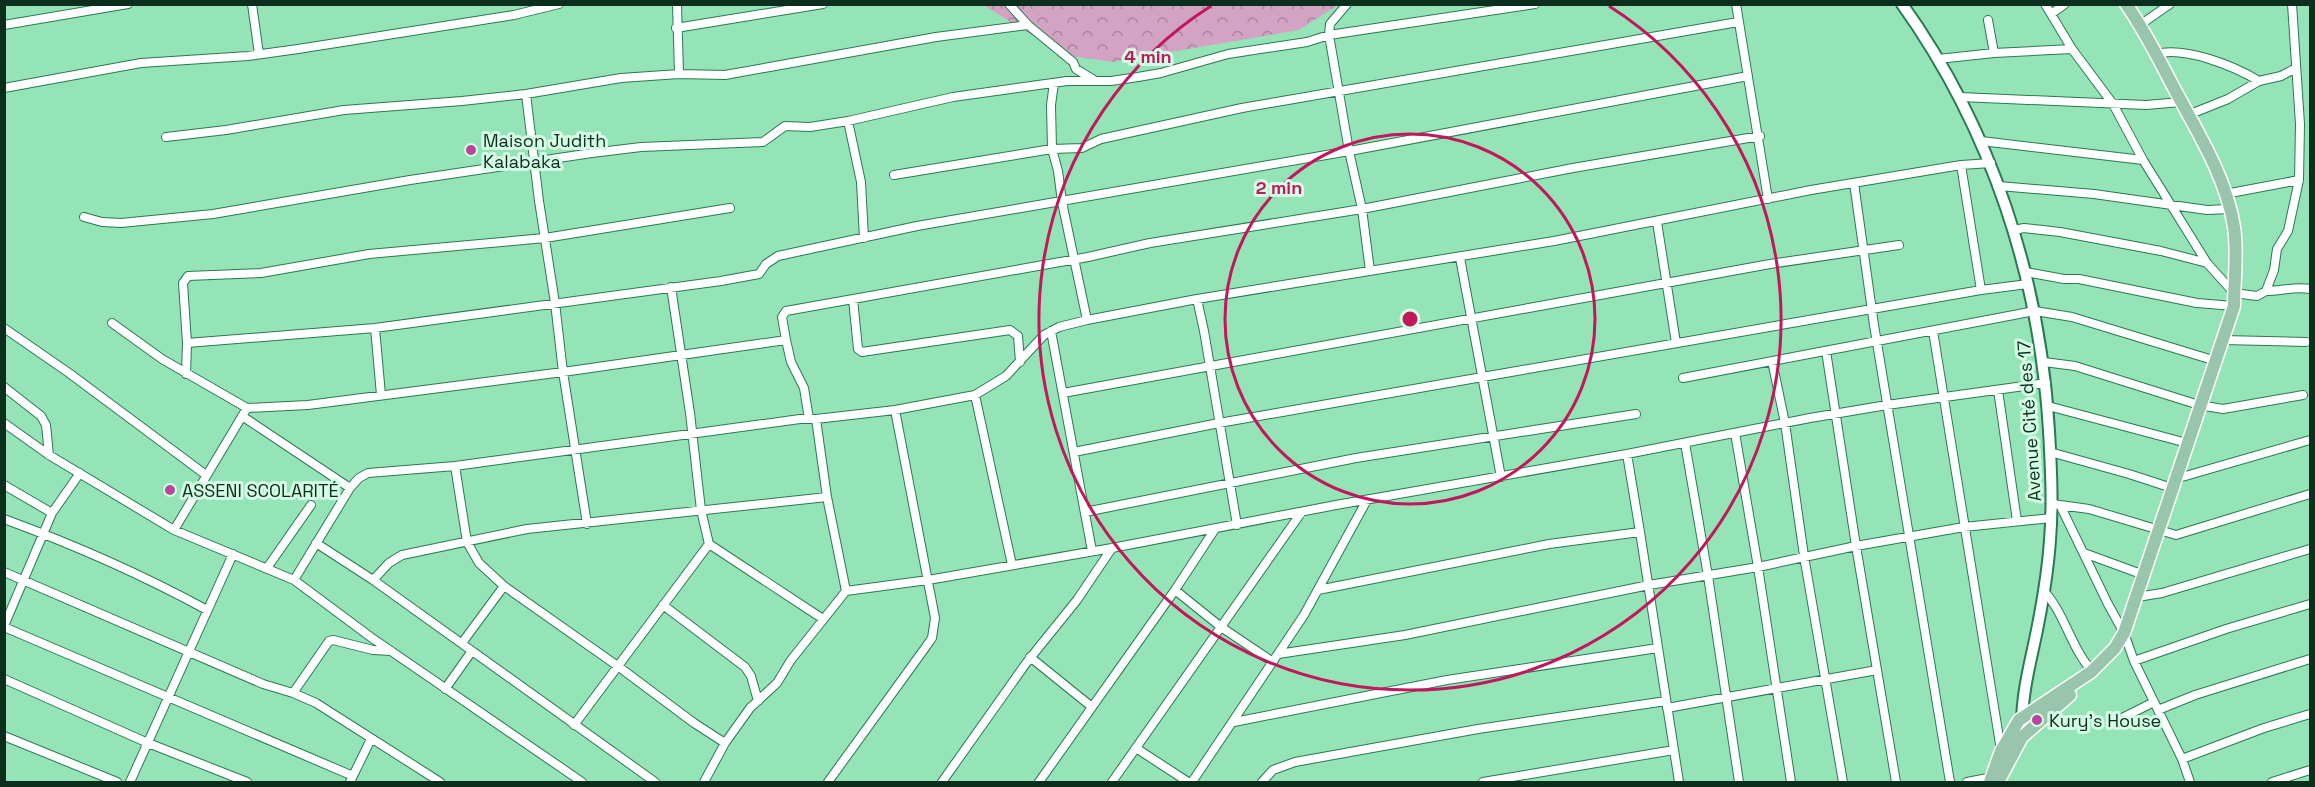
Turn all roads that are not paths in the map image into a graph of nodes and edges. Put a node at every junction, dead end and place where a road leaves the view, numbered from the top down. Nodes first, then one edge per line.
1 (128, 4) edge
2 (252, 4) edge
3 (559, 4) edge
4 (677, 4) edge
5 (823, 4) edge
6 (1009, 4) edge
7 (1347, 4) edge
8 (1535, 4) edge
9 (1736, 4) edge
10 (2045, 4) edge
11 (2065, 4) edge
12 (2126, 4) edge
13 (2170, 4) edge
14 (2292, 4) edge
15 (1905, 5) edge
16 (2051, 14) junction
17 (1988, 20) dead end
18 (1738, 22) junction
19 (4, 25) edge
20 (1028, 25) junction
21 (2140, 25) junction
22 (676, 28) junction
23 (1329, 35) junction
24 (2072, 49) junction
25 (1994, 53) junction
26 (259, 54) junction
27 (2156, 54) junction
28 (1938, 59) junction
29 (2296, 68) junction
30 (1076, 69) junction
31 (679, 74) junction
32 (1748, 76) junction
33 (1068, 81) junction
34 (1095, 81) junction
35 (2259, 81) junction
36 (1054, 83) junction
37 (4, 88) edge
38 (1339, 93) junction
39 (526, 94) junction
40 (1960, 98) junction
41 (2181, 102) junction
42 (2113, 104) junction
43 (2188, 115) junction
44 (848, 120) junction
45 (1760, 136) junction
46 (166, 138) dead end
47 (1981, 141) junction
48 (1052, 149) junction
49 (1349, 151) junction
50 (2143, 160) junction
51 (534, 161) junction
52 (1991, 163) junction
53 (1961, 165) junction
54 (894, 175) dead end
55 (2299, 180) junction
56 (1854, 183) junction
57 (1999, 186) junction
58 (2225, 194) junction
59 (1768, 199) junction
60 (1062, 202) junction
61 (2172, 204) junction
62 (730, 208) dead end
63 (1362, 208) junction
64 (2229, 209) junction
65 (84, 217) dead end
66 (1657, 222) junction
67 (2014, 230) junction
68 (545, 237) junction
69 (864, 238) junction
70 (1899, 245) dead end
71 (1864, 250) junction
72 (1460, 258) junction
73 (1074, 260) junction
74 (2207, 262) junction
75 (1370, 271) junction
76 (2026, 272) junction
77 (1667, 283) junction
78 (2028, 284) junction
79 (671, 287) junction
80 (2310, 289) edge
81 (1981, 290) junction
82 (2266, 291) junction
83 (853, 299) junction
84 (2234, 299) junction
85 (1197, 300) junction
86 (555, 303) junction
87 (1873, 309) junction
88 (2035, 311) junction
89 (1087, 320) junction
90 (1472, 320) junction
91 (112, 323) dead end
92 (4, 328) edge
93 (375, 328) junction
94 (1051, 331) junction
95 (1933, 331) junction
96 (786, 340) junction
97 (2223, 340) junction
98 (1878, 341) junction
99 (2306, 342) dead end
100 (187, 343) junction
101 (1676, 344) junction
102 (1826, 351) junction
103 (682, 355) junction
104 (1772, 361) junction
105 (2216, 361) junction
106 (2044, 362) junction
107 (1020, 363) junction
108 (1210, 368) junction
109 (562, 372) junction
110 (186, 374) junction
111 (1483, 378) junction
112 (1683, 378) dead end
113 (2046, 383) junction
114 (4, 387) edge
115 (1998, 390) junction
116 (1063, 393) junction
117 (381, 395) junction
118 (975, 395) junction
119 (2303, 395) dead end
120 (1944, 398) junction
121 (1887, 405) junction
122 (2199, 405) junction
123 (2048, 406) junction
124 (247, 408) junction
125 (895, 410) junction
126 (1636, 414) dead end
127 (1835, 414) junction
128 (242, 416) junction
129 (812, 419) junction
130 (4, 423) edge
131 (1219, 423) junction
132 (1785, 423) junction
133 (692, 433) junction
134 (1734, 433) junction
135 (1493, 435) junction
136 (2310, 441) edge
137 (1685, 442) junction
138 (2187, 443) junction
139 (575, 451) junction
140 (1074, 452) junction
141 (2050, 452) junction
142 (1627, 454) junction
143 (49, 455) junction
144 (455, 466) junction
145 (80, 473) junction
146 (206, 475) junction
147 (1501, 477) junction
148 (1230, 483) junction
149 (2173, 484) junction
150 (4, 485) edge
151 (350, 488) junction
152 (2310, 494) edge
153 (827, 497) junction
154 (1367, 500) junction
155 (312, 505) dead end
156 (2056, 505) junction
157 (701, 510) junction
158 (1085, 512) junction
159 (52, 513) junction
160 (1301, 513) junction
161 (2052, 518) junction
162 (4, 519) edge
163 (2017, 521) junction
164 (587, 524) junction
165 (1237, 525) junction
166 (1964, 527) junction
167 (1215, 529) junction
168 (174, 530) junction
169 (2159, 531) junction
170 (1640, 532) junction
171 (43, 533) junction
172 (1909, 538) junction
173 (467, 542) junction
174 (316, 543) junction
175 (709, 544) junction
176 (1856, 546) junction
177 (1112, 548) junction
178 (2310, 549) edge
179 (1092, 551) junction
180 (2084, 553) junction
181 (232, 554) junction
182 (1804, 556) junction
183 (1012, 565) junction
184 (1758, 567) junction
185 (267, 568) junction
186 (4, 572) edge
187 (2144, 575) junction
188 (1708, 576) junction
189 (24, 580) junction
190 (294, 580) junction
191 (374, 580) junction
192 (928, 580) junction
193 (1649, 585) junction
194 (504, 586) junction
195 (1175, 590) junction
196 (1318, 590) junction
197 (846, 591) junction
198 (2044, 591) junction
199 (2137, 597) junction
200 (2310, 604) edge
201 (663, 605) junction
202 (207, 610) junction
203 (823, 619) junction
204 (4, 626) edge
205 (1221, 627) junction
206 (2124, 633) junction
207 (462, 644) junction
208 (1658, 648) junction
209 (391, 651) junction
210 (472, 651) junction
211 (188, 652) junction
212 (1278, 654) junction
213 (1030, 657) junction
214 (2310, 659) edge
215 (2134, 661) junction
216 (1273, 662) junction
217 (620, 667) junction
218 (1877, 670) junction
219 (2091, 672) junction
220 (4, 680) edge
221 (1826, 680) junction
222 (2026, 683) junction
223 (1776, 688) junction
224 (445, 689) junction
225 (293, 693) junction
226 (168, 696) junction
227 (1726, 698) junction
228 (758, 701) junction
229 (1666, 704) junction
230 (2156, 706) junction
231 (1092, 707) junction
232 (2310, 714) edge
233 (2022, 717) junction
234 (2124, 717) dead end
235 (1234, 722) junction
236 (574, 725) junction
237 (4, 736) edge
238 (2018, 736) junction
239 (371, 739) junction
240 (148, 743) junction
241 (725, 743) junction
242 (1137, 748) junction
243 (1674, 750) junction
244 (2001, 751) junction
245 (2182, 759) junction
246 (2310, 770) edge
247 (351, 779) edge
248 (1993, 781) edge
249 (117, 783) edge
250 (130, 783) edge
251 (247, 783) edge
252 (440, 783) edge
253 (582, 783) edge
254 (655, 783) edge
255 (704, 783) edge
256 (828, 783) edge
257 (942, 783) edge
258 (1039, 783) edge
259 (1112, 783) edge
260 (1190, 783) edge
261 (1262, 783) edge
262 (1483, 783) edge
263 (1679, 783) edge
264 (1739, 783) edge
265 (1791, 783) edge
266 (1843, 783) edge
267 (1896, 783) edge
268 (1950, 783) edge
269 (1967, 783) edge
270 (2190, 783) edge
271 (2272, 783) edge

1 - 19 street
2 - 26 street
3 - 26 street
4 - 22 street
5 - 22 street
6 - 20 street
7 - 23 street
8 - 23 street
9 - 18 street
10 - 16 street
11 - 16 street
12 - 21 main road
13 - 21 street
14 - 29 street
15 - 28 street, Avenue Cité des 17
16 - 24 street
17 - 25 street
18 - 32 street
18 - 38 street
20 - 30 street
20 - 31 street
21 - 27 main road
22 - 31 street
23 - 34 street
23 - 38 street
24 - 25 street
24 - 42 street
25 - 28 street
26 - 37 street
27 - 35 street
27 - 41 main road
28 - 40 street, Avenue Cité des 17
29 - 35 street
29 - 55 street
30 - 33 street
30 - 34 street
31 - 39 street
32 - 45 street
32 - 49 street
33 - 34 street
33 - 36 street
35 - 43 street
36 - 44 street
36 - 48 street
38 - 48 street
38 - 49 street
39 - 46 street
39 - 51 street
40 - 42 street
40 - 47 street, Avenue Cité des 17
41 - 42 street
41 - 43 main road
42 - 50 street
43 - 58 main road
44 - 51 street
44 - 69 street
45 - 59 street
45 - 63 street
47 - 50 street
47 - 52 street, Avenue Cité des 17
48 - 54 street
48 - 60 street
49 - 60 street
49 - 63 street
50 - 61 street
51 - 65 street
51 - 68 street
52 - 53 street
52 - 57 street, Avenue Cité des 17
53 - 56 street
53 - 81 street
55 - 58 street
55 - 82 street
56 - 59 street
56 - 71 street
57 - 61 street
57 - 67 street, Avenue Cité des 17
58 - 64 main road
59 - 66 street
60 - 69 street
60 - 73 street
61 - 64 street
61 - 74 street
62 - 68 street
63 - 73 street
63 - 75 street
64 - 84 main road
66 - 72 street
66 - 77 street
67 - 74 street
67 - 76 street, Avenue Cité des 17
68 - 86 street
68 - 100 street
69 - 79 street
70 - 71 street
71 - 77 street
71 - 87 street
72 - 75 street
72 - 90 street
73 - 83 street
73 - 89 street
74 - 84 street
75 - 85 street
76 - 78 street, Avenue Cité des 17
76 - 84 street
77 - 90 street
77 - 101 street
78 - 81 street
78 - 88 street, Avenue Cité des 17
79 - 86 street
79 - 103 street
80 - 82 street
81 - 87 street
82 - 84 street
83 - 96 street
83 - 107 street
84 - 97 main road
85 - 89 street
85 - 108 street
86 - 93 street
86 - 109 street
87 - 98 street
87 - 101 street
88 - 95 street
88 - 105 street
88 - 106 street, Avenue Cité des 17
89 - 94 street
90 - 108 street
90 - 111 street
91 - 110 street
92 - 146 street
93 - 100 street
93 - 117 street
94 - 107 street
94 - 116 street
95 - 98 street
95 - 120 street
96 - 103 street
96 - 129 street
97 - 99 street
97 - 105 main road
98 - 102 street
98 - 121 street
100 - 110 street
101 - 111 street
102 - 104 street
102 - 127 street
103 - 109 street
103 - 133 street
104 - 112 street
104 - 132 street
105 - 122 main road
106 - 113 street, Avenue Cité des 17
106 - 122 street
107 - 118 street
108 - 116 street
108 - 131 street
109 - 117 street
109 - 139 street
110 - 124 street
111 - 131 street
111 - 135 street
113 - 115 street
113 - 123 street, Avenue Cité des 17
114 - 143 street
115 - 120 street
115 - 163 street
116 - 140 street
117 - 124 street
118 - 125 street
118 - 183 street
119 - 122 street
120 - 121 street
120 - 166 street
121 - 127 street
121 - 172 street
122 - 138 main road
123 - 138 street
123 - 141 street, Avenue Cité des 17
124 - 128 street
125 - 129 street
125 - 192 street
126 - 135 street
127 - 132 street
127 - 176 street
128 - 146 street
128 - 151 street
129 - 133 street
129 - 153 street
130 - 143 street
131 - 140 street
131 - 148 street
132 - 134 street
132 - 182 street
133 - 139 street
133 - 157 street
134 - 137 street
134 - 184 street
135 - 147 street
135 - 148 street
136 - 149 street
137 - 142 street
137 - 188 street
138 - 149 main road
139 - 144 street
139 - 164 street
140 - 158 street
141 - 149 street
141 - 156 street, Avenue Cité des 17
142 - 147 street
142 - 170 street
143 - 145 street
144 - 151 street
144 - 173 street
145 - 159 street
145 - 168 street
146 - 168 street
147 - 154 street
148 - 158 street
148 - 165 street
149 - 169 main road
150 - 159 street
151 - 174 street
152 - 169 street
153 - 157 street
153 - 197 street
154 - 160 street
154 - 196 street
155 - 185 street
156 - 161 street, Avenue Cité des 17
156 - 169 street
156 - 180 street
157 - 164 street
157 - 175 street
158 - 179 street
159 - 171 street
160 - 165 street
160 - 205 street
161 - 163 street
161 - 198 street, Avenue Cité des 17
162 - 171 street
163 - 166 street
164 - 173 street
165 - 167 street
166 - 172 street
166 - 244 street
167 - 177 street
167 - 195 street
168 - 181 street
169 - 187 main road
170 - 193 street
170 - 196 street
171 - 189 street
171 - 202 street
172 - 176 street
172 - 268 street
173 - 191 street
173 - 194 street
174 - 190 street
174 - 191 street
175 - 201 street
175 - 203 street
176 - 182 street
176 - 218 street
177 - 179 street
177 - 213 street
178 - 199 street
179 - 183 street
180 - 187 street
180 - 206 street
181 - 185 street
181 - 202 street
182 - 184 street
182 - 221 street
183 - 192 street
184 - 188 street
184 - 223 street
185 - 190 street
186 - 189 street
187 - 199 main road
188 - 193 street
188 - 227 street
189 - 204 street
189 - 211 street
190 - 209 street
191 - 207 street
192 - 197 street
192 - 256 street
193 - 208 street
193 - 212 street
194 - 207 street
194 - 217 street
195 - 205 street
195 - 231 street
196 - 212 street
197 - 203 street
198 - 219 street
198 - 222 street, Avenue Cité des 17
199 - 206 main road
200 - 215 street
201 - 217 street
201 - 228 street
202 - 211 street
203 - 228 street
204 - 226 street
205 - 216 street
205 - 242 street
206 - 215 street
206 - 219 main road
207 - 210 street
208 - 229 street
208 - 235 street
209 - 224 street
209 - 225 street
210 - 224 street
210 - 236 street
211 - 225 street
211 - 226 street
212 - 216 street
213 - 231 street
213 - 257 street
214 - 230 street
215 - 230 street
216 - 235 street
217 - 236 street
217 - 241 street
218 - 221 street
218 - 267 street
219 - 233 main road
219 - 238 main road
220 - 240 street
221 - 223 street
221 - 266 street
222 - 233 street
222 - 238 street
223 - 227 street
223 - 265 street
224 - 253 street
225 - 239 street
226 - 240 street
226 - 247 street
227 - 229 street
227 - 264 street
228 - 241 street
229 - 243 street
229 - 261 street
230 - 234 street
230 - 245 street
231 - 258 street
232 - 245 street
233 - 238 main road
235 - 260 street
236 - 254 street
237 - 249 street
238 - 244 main road
238 - 248 main road
239 - 247 street
239 - 252 street
240 - 250 street
240 - 251 street
241 - 255 street
242 - 259 street
242 - 260 street
243 - 262 street
243 - 263 street
244 - 248 main road
245 - 270 street
246 - 271 street
248 - 269 street

